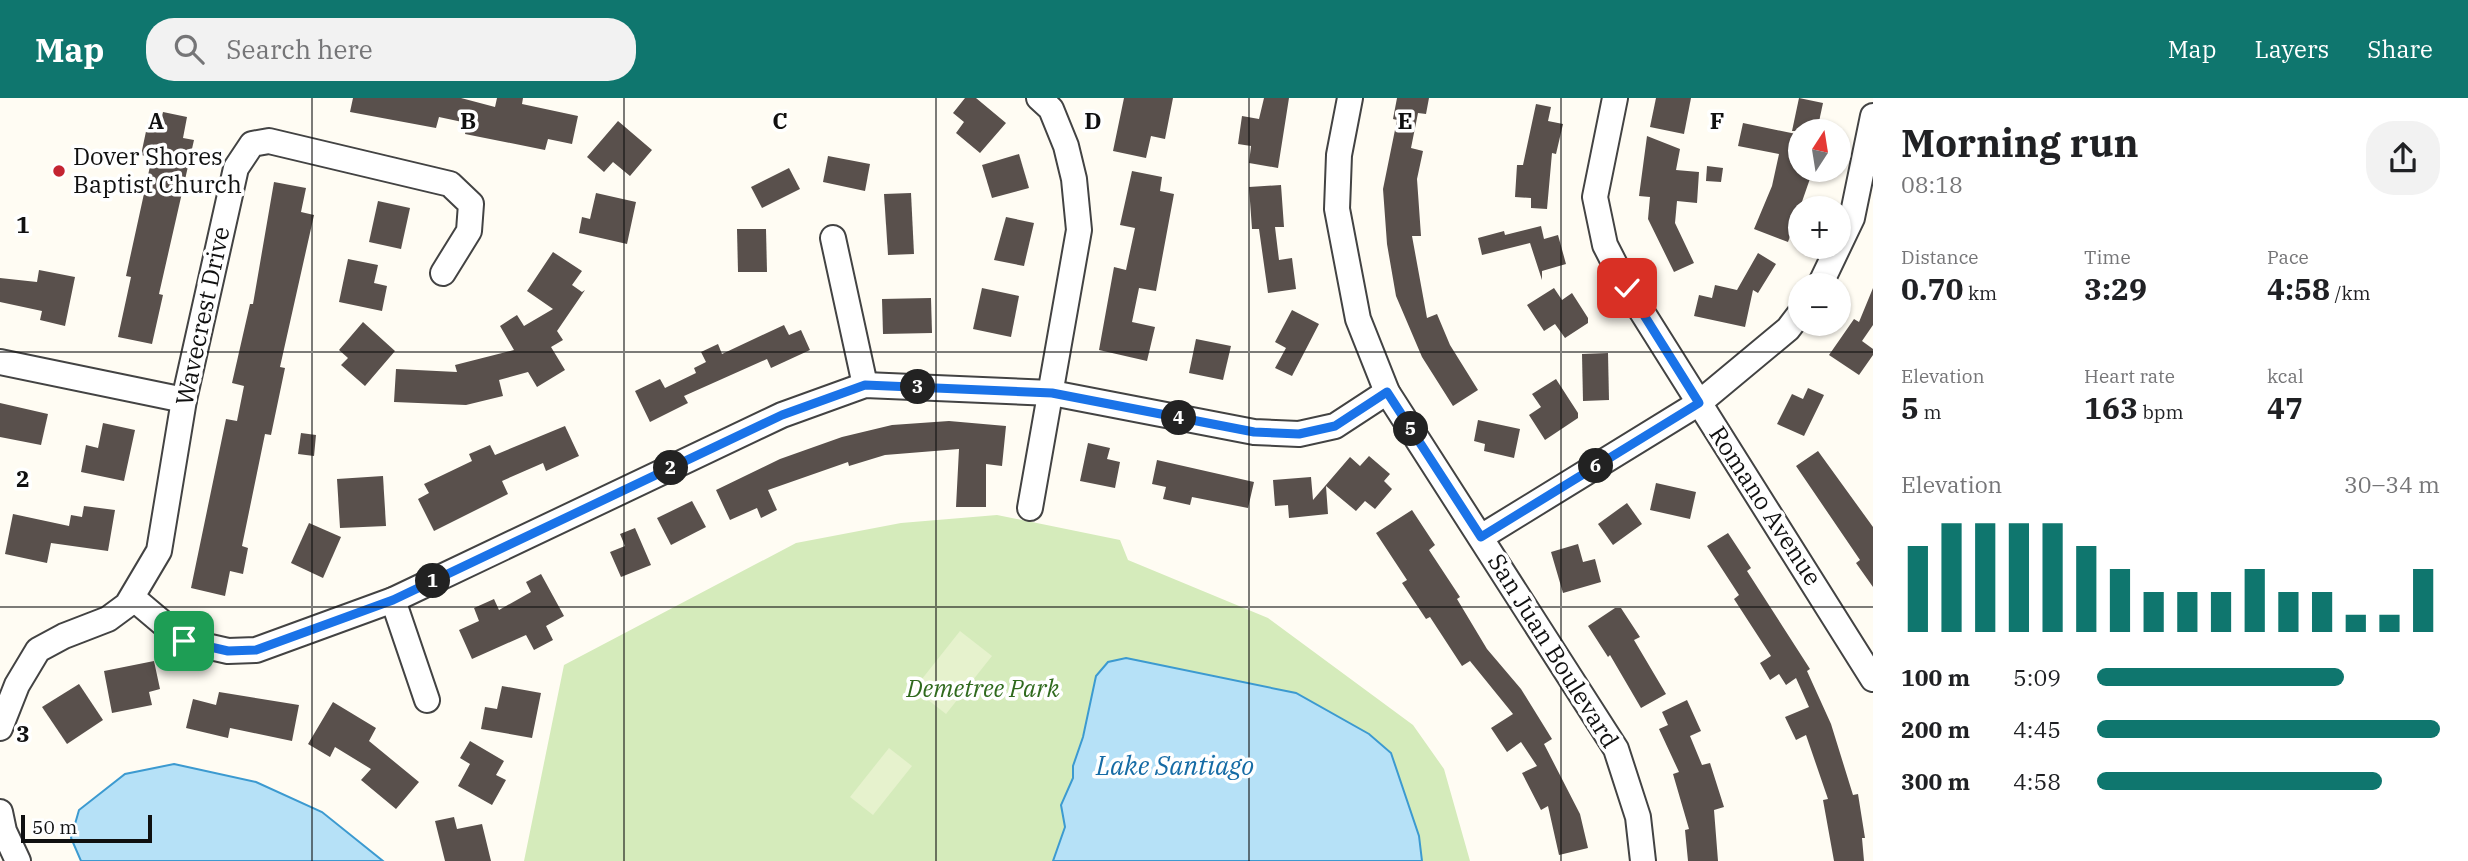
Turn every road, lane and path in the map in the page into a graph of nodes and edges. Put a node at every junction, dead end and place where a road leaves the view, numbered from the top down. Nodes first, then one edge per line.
1 (1350, 98) edge
2 (1615, 98) edge
3 (1050, 102) edge
4 (1873, 116) edge
5 (833, 238) dead end
6 (443, 273) dead end
7 (1826, 273) edge
8 (1788, 329) edge
9 (0, 362) edge
10 (865, 385) junction
11 (1387, 392) junction
12 (1052, 393) junction
13 (184, 400) junction
14 (1699, 403) junction
15 (1030, 508) dead end
16 (1481, 537) junction
17 (132, 598) junction
18 (393, 600) junction
19 (1872, 676) edge
20 (426, 700) dead end
21 (0, 728) edge
22 (0, 812) edge
23 (18, 861) edge
24 (1643, 861) edge

1 - 11 street, San Juan Boulevard
2 - 14 street, Romano Avenue
3 - 12 street
4 - 7 street
5 - 10 street
6 - 13 street, Wavecrest Drive
8 - 14 street
9 - 13 street
10 - 12 street
10 - 18 street
11 - 12 street
11 - 16 street, San Juan Boulevard
12 - 15 street
13 - 17 street, Wavecrest Drive
14 - 16 street
14 - 19 street, Romano Avenue
16 - 24 street, San Juan Boulevard
17 - 18 street
17 - 21 street, Wavecrest Drive
18 - 20 street
22 - 23 street

